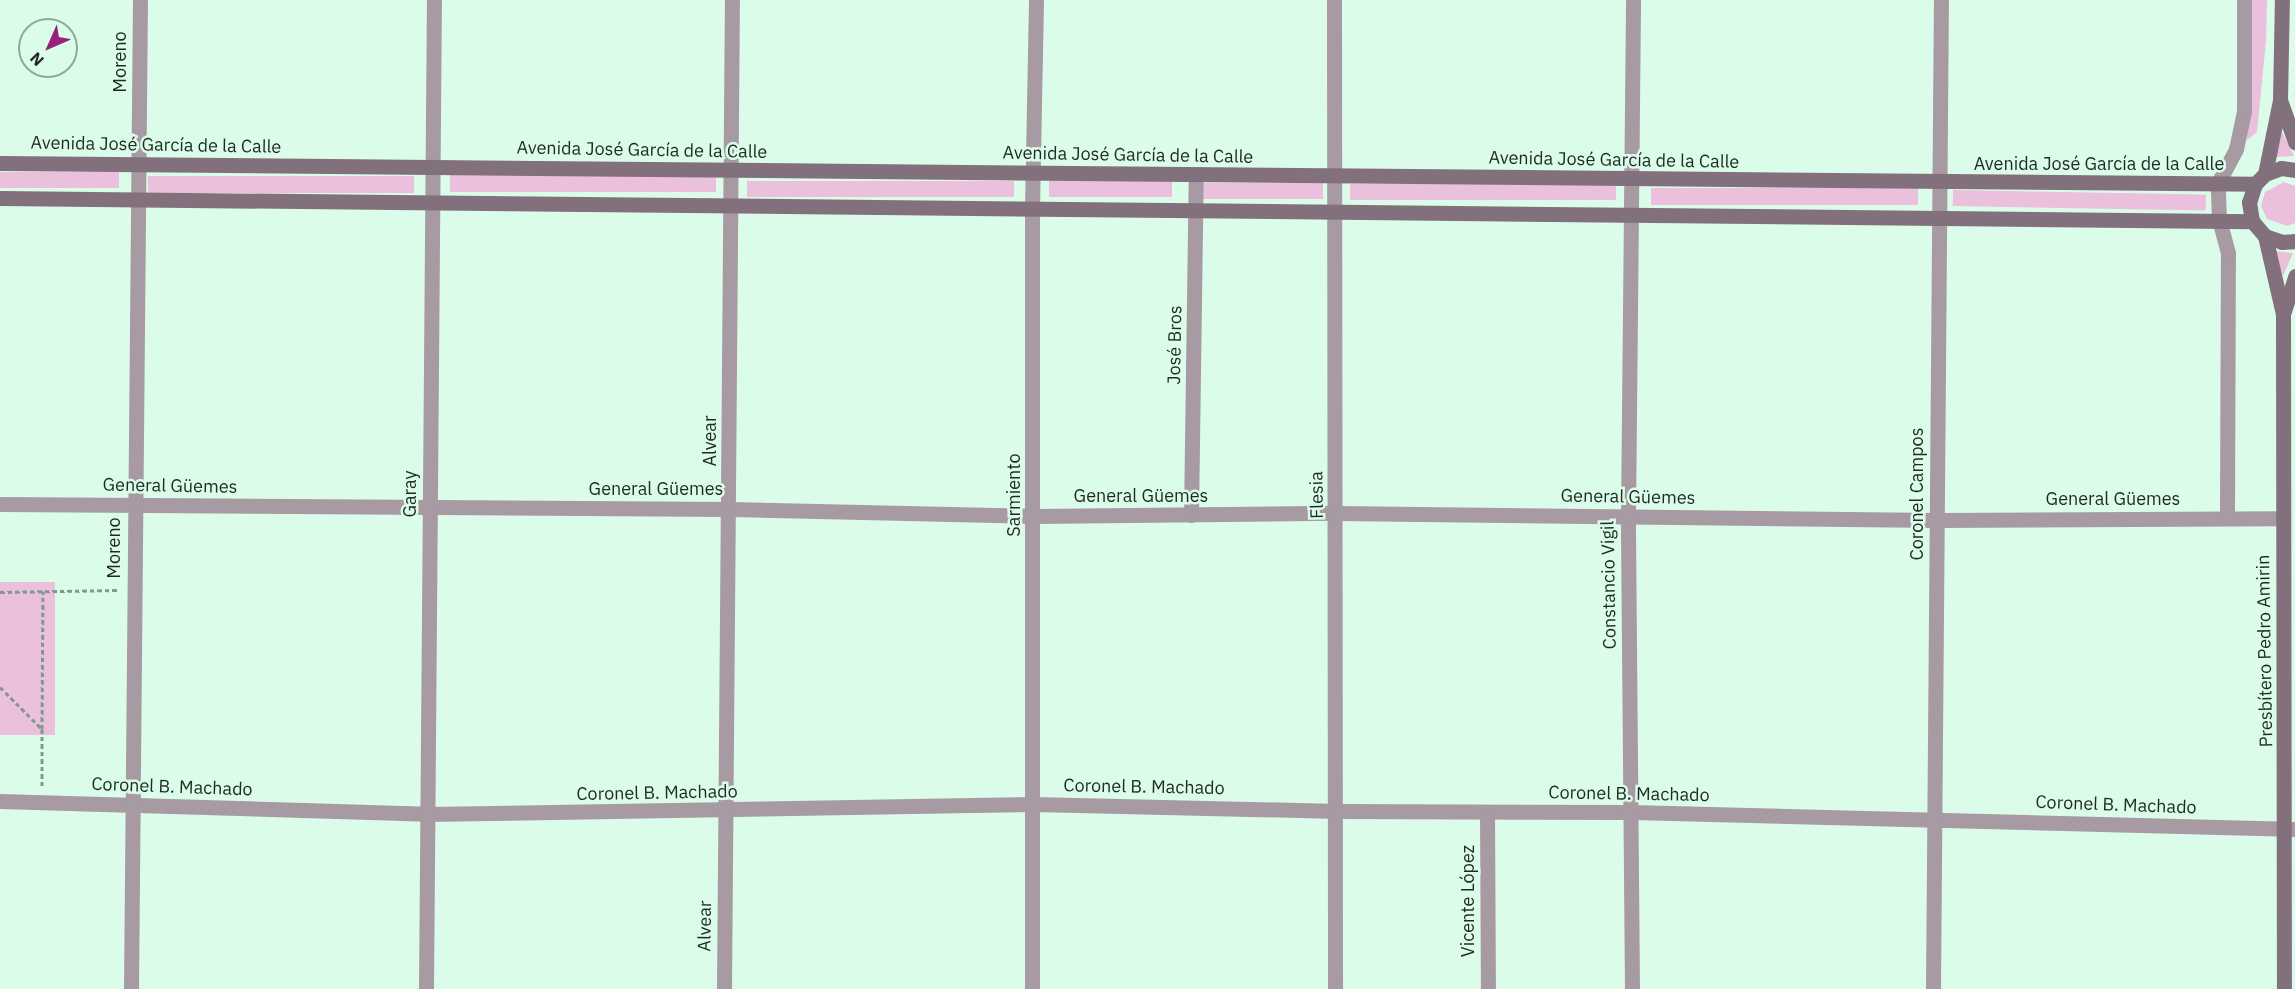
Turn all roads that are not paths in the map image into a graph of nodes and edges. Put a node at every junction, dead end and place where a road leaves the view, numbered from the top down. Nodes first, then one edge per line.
1 (140, 0) edge
2 (434, 0) edge
3 (732, 0) edge
4 (1036, 0) edge
5 (1334, 0) edge
6 (1633, 0) edge
7 (1941, 0) edge
8 (2244, 0) edge
9 (2282, 0) edge
10 (2280, 100) junction
11 (2295, 141) edge
12 (0, 163) edge
13 (138, 165) junction
14 (431, 168) junction
15 (728, 170) junction
16 (2295, 170) edge
17 (1032, 174) junction
18 (1196, 176) junction
19 (1332, 176) junction
20 (1631, 179) junction
21 (2260, 179) junction
22 (1938, 183) junction
23 (2218, 183) junction
24 (0, 198) edge
25 (138, 198) junction
26 (431, 201) junction
27 (728, 207) junction
28 (1032, 209) junction
29 (1197, 210) junction
30 (1333, 212) junction
31 (1631, 213) junction
32 (1938, 216) junction
33 (2219, 220) junction
34 (2252, 221) junction
35 (2265, 236) junction
36 (2295, 241) edge
37 (2295, 276) edge
38 (2283, 314) junction
39 (0, 504) edge
40 (134, 505) junction
41 (430, 509) junction
42 (729, 509) junction
43 (1336, 513) junction
44 (1191, 515) junction
45 (1034, 516) junction
46 (1628, 516) junction
47 (2227, 518) junction
48 (2283, 518) junction
49 (1937, 520) junction
50 (0, 801) edge
51 (1033, 804) junction
52 (133, 805) junction
53 (1338, 811) junction
54 (726, 812) junction
55 (1487, 812) junction
56 (1631, 812) junction
57 (427, 814) junction
58 (1933, 820) junction
59 (2291, 829) edge
60 (131, 989) edge
61 (426, 989) edge
62 (723, 989) edge
63 (1032, 989) edge
64 (1335, 989) edge
65 (1488, 989) edge
66 (1632, 989) edge
67 (1933, 989) edge
68 (2284, 989) edge

1 - 13 street, Moreno
2 - 14 street, Garay
3 - 15 street, Alvear
4 - 17 street, Sarmiento
5 - 19 street, Flesia
6 - 20 street, Constancio Vigil
7 - 22 street, Coronel Campos
8 - 23 street
9 - 10 main road
10 - 11 main road
10 - 21 main road
12 - 13 main road, Avenida José García de la Calle
13 - 14 main road, Avenida José García de la Calle
13 - 25 street, Moreno
14 - 15 main road, Avenida José García de la Calle
14 - 26 street, Garay
15 - 17 main road, Avenida José García de la Calle
15 - 27 street, Alvear
16 - 21 main road, Avenida José García de la Calle
17 - 18 main road, Avenida José García de la Calle
17 - 28 street, Sarmiento
18 - 19 main road, Avenida José García de la Calle
18 - 29 street, José Bros
19 - 20 main road, Avenida José García de la Calle
19 - 30 street, Flesia
20 - 22 main road, Avenida José García de la Calle
20 - 31 street, Constancio Vigil
21 - 23 main road, Avenida José García de la Calle
21 - 34 main road
22 - 23 main road, Avenida José García de la Calle
22 - 32 street, Coronel Campos
23 - 33 street
24 - 25 main road
25 - 26 main road
25 - 40 street, Moreno
26 - 27 main road
26 - 41 street, Garay
27 - 28 main road
27 - 42 street, Alvear
28 - 29 main road
28 - 45 street, Sarmiento
29 - 30 main road
29 - 44 street, José Bros
30 - 31 main road
30 - 43 street, Flesia
31 - 32 main road
31 - 46 street, Constancio Vigil
32 - 33 main road
32 - 49 street, Coronel Campos
33 - 34 main road
33 - 47 street
34 - 35 main road
35 - 36 main road
35 - 38 main road, Presbítero Pedro Amirin
37 - 38 main road, Presbítero Pedro Amirin
38 - 48 main road, Presbítero Pedro Amirin
39 - 40 street, General Güemes
40 - 41 street, General Güemes
40 - 52 street, Moreno
41 - 42 street, General Güemes
41 - 57 street, Garay
42 - 45 street, General Güemes
42 - 54 street, Alvear
43 - 44 street, General Güemes
43 - 46 street, General Güemes
43 - 53 street, Flesia
44 - 45 street, General Güemes
45 - 51 street, Sarmiento
46 - 49 street, General Güemes
46 - 56 street, Constancio Vigil
47 - 48 street, General Güemes
47 - 49 street, General Güemes
48 - 59 main road, Presbítero Pedro Amirin
49 - 58 street, Coronel Campos
50 - 52 street, Coronel B. Machado
51 - 53 street, Coronel B. Machado
51 - 54 street, Coronel B. Machado
51 - 63 street, Sarmiento
52 - 57 street, Coronel B. Machado
52 - 60 street, Moreno
53 - 55 street, Coronel B. Machado
53 - 64 street, Flesia
54 - 57 street, Coronel B. Machado
54 - 62 street, Alvear
55 - 56 street, Coronel B. Machado
55 - 65 street, Vicente López
56 - 58 street, Coronel B. Machado
56 - 66 street, Constancio Vigil
57 - 61 street, Garay
58 - 59 street, Coronel B. Machado
58 - 67 street, Coronel Campos
59 - 68 main road, Presbítero Pedro Amirin

